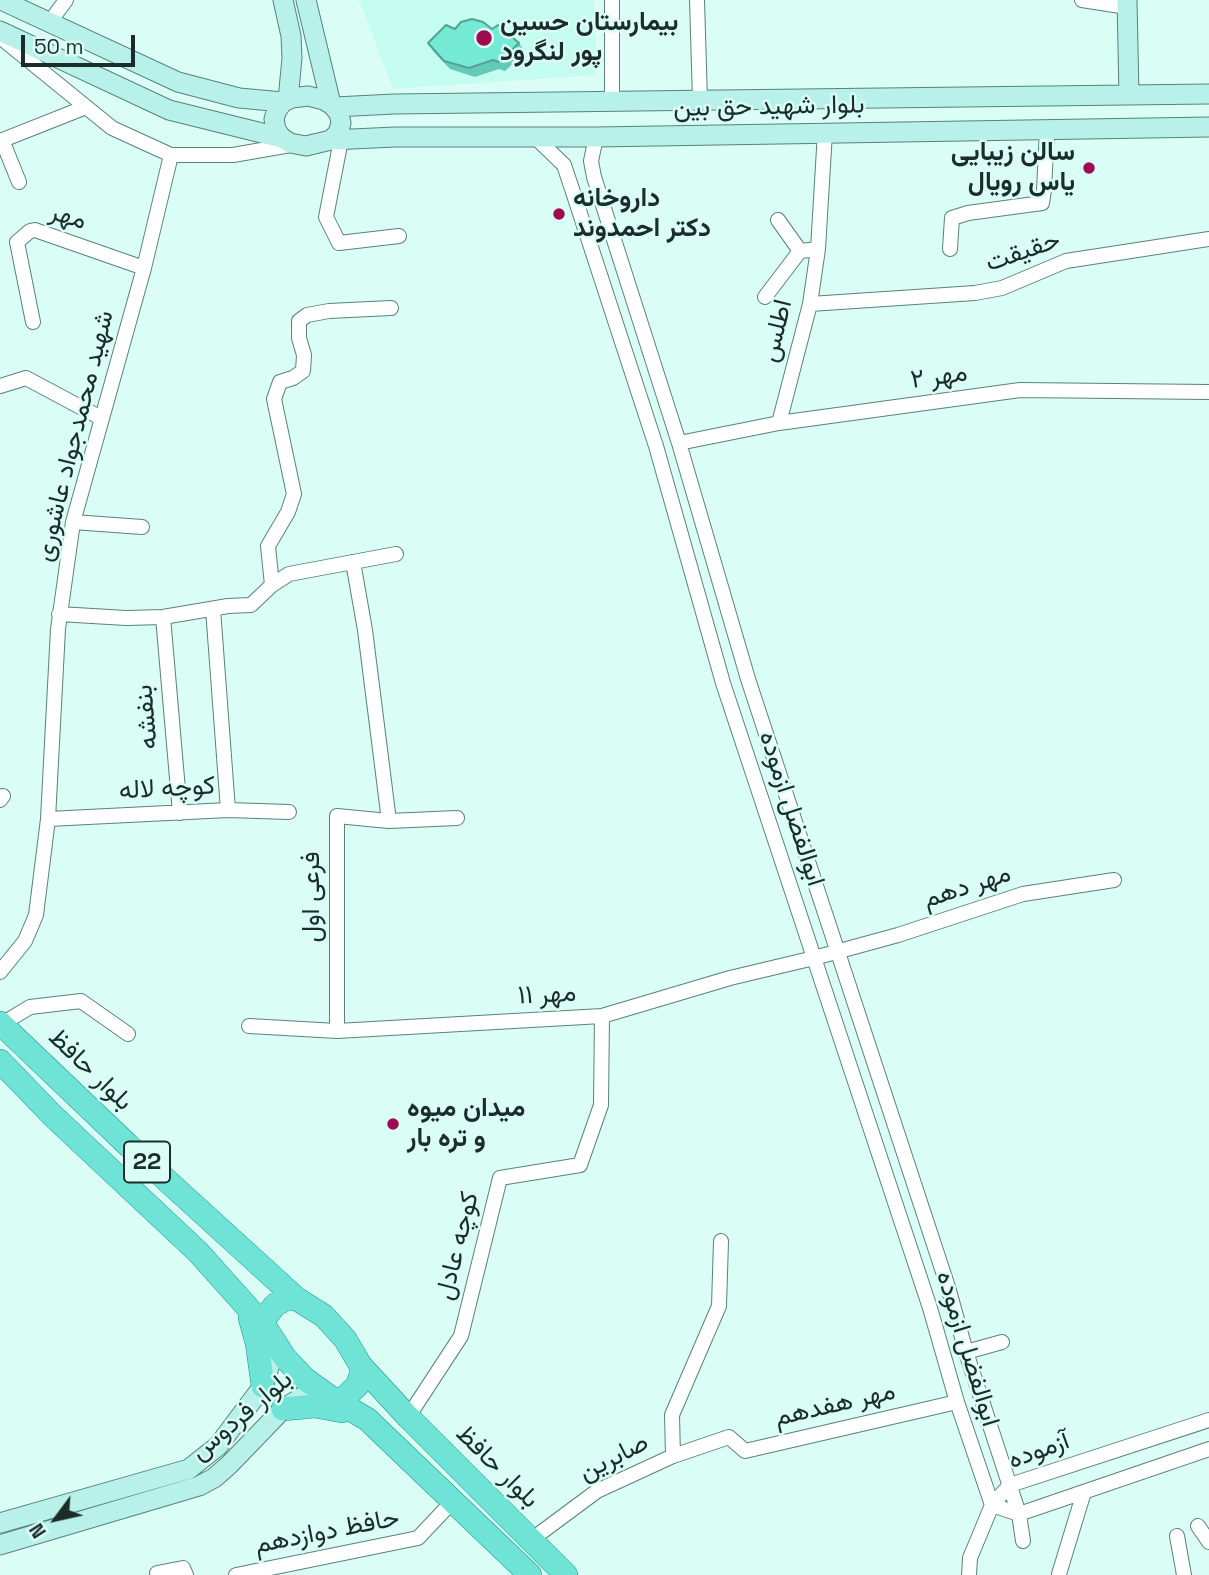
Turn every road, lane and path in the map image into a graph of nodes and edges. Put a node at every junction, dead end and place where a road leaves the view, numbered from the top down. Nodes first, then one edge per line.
1 (1, 0) edge
2 (66, 0) edge
3 (283, 0) edge
4 (306, 0) edge
5 (612, 0) edge
6 (696, 0) edge
7 (1082, 0) edge
8 (1127, 4) edge
9 (49, 23) junction
10 (0, 31) edge
11 (0, 37) edge
12 (1209, 94) edge
13 (1129, 95) junction
14 (700, 100) junction
15 (286, 101) junction
16 (612, 102) junction
17 (333, 106) junction
18 (86, 107) junction
19 (1209, 127) edge
20 (1047, 129) junction
21 (825, 132) junction
22 (535, 136) junction
23 (596, 137) junction
24 (1, 140) edge
25 (336, 140) junction
26 (289, 141) junction
27 (171, 155) junction
28 (19, 181) dead end
29 (778, 220) dead end
30 (399, 236) dead end
31 (1209, 239) edge
32 (818, 249) junction
33 (950, 249) dead end
34 (800, 251) junction
35 (144, 268) junction
36 (765, 297) dead end
37 (810, 304) junction
38 (391, 308) dead end
39 (33, 322) dead end
40 (0, 386) edge
41 (1209, 392) edge
42 (101, 418) junction
43 (779, 422) junction
44 (679, 443) junction
45 (73, 522) junction
46 (142, 527) dead end
47 (396, 554) dead end
48 (353, 562) junction
49 (272, 585) junction
50 (213, 609) junction
51 (59, 614) junction
52 (163, 617) junction
53 (228, 810) junction
54 (289, 812) dead end
55 (180, 813) junction
56 (457, 818) dead end
57 (48, 819) junction
58 (389, 821) junction
59 (1114, 880) dead end
60 (838, 951) junction
61 (814, 958) junction
62 (0, 972) edge
63 (602, 1016) junction
64 (1, 1024) edge
65 (249, 1026) dead end
66 (337, 1031) junction
67 (128, 1034) dead end
68 (0, 1061) edge
69 (721, 1241) dead end
70 (297, 1298) junction
71 (245, 1305) junction
72 (271, 1337) junction
73 (1002, 1342) dead end
74 (966, 1352) junction
75 (361, 1366) junction
76 (263, 1386) junction
77 (325, 1394) junction
78 (957, 1402) junction
79 (283, 1409) junction
80 (408, 1417) junction
81 (367, 1419) junction
82 (1209, 1420) edge
83 (729, 1437) joint
84 (1209, 1449) edge
85 (673, 1456) junction
86 (1010, 1485) junction
87 (1084, 1492) junction
88 (453, 1501) junction
89 (992, 1505) junction
90 (1019, 1514) junction
91 (0, 1523) edge
92 (1198, 1525) dead end
93 (1177, 1536) dead end
94 (531, 1540) junction
95 (1023, 1541) dead end
96 (1209, 1542) edge
97 (0, 1545) edge
98 (157, 1573) edge
99 (529, 1574) edge
100 (1059, 1574) edge
101 (186, 1575) edge
102 (236, 1575) edge
103 (566, 1575) edge
104 (969, 1575) edge
105 (1184, 1575) edge

1 - 9 main road
2 - 9 street
3 - 15 main road
4 - 17 main road
5 - 16 street
6 - 14 street
7 - 8 street
8 - 13 main road
9 - 15 main road
10 - 26 main road
11 - 18 street
12 - 13 main road, بلوار شهید حق بین
13 - 14 main road, بلوار شهید حق بین
14 - 16 main road, بلوار شهید حق بین
15 - 17 main road
15 - 26 main road
16 - 17 main road, بلوار شهید حق بین
17 - 25 main road
18 - 24 street
18 - 27 street
19 - 20 main road, بلوار شهید حق بین
20 - 21 main road, بلوار شهید حق بین
20 - 33 street
21 - 23 main road, بلوار شهید حق بین
21 - 32 street, اطلس
22 - 23 main road, بلوار شهید حق بین
22 - 25 main road, بلوار شهید حق بین
22 - 61 street, ابوالفضل ازموده
23 - 44 street, ابوالفضل ازموده
24 - 28 street
25 - 26 main road
25 - 30 street
26 - 27 street
27 - 35 street, شهید محمدجواد عاشوری
29 - 34 street
31 - 37 street, حقیقت
32 - 34 street
32 - 37 street, اطلس
34 - 36 street, اطلس
35 - 39 street, مهر
35 - 42 street, شهید محمدجواد عاشوری
37 - 43 street, اطلس
38 - 49 street
40 - 42 street
41 - 43 street, مهر ۲
42 - 45 street, شهید محمدجواد عاشوری
43 - 44 street, مهر ۲
44 - 60 street, ابوالفضل ازموده
45 - 46 street
45 - 51 street, شهید محمدجواد عاشوری
47 - 48 street
48 - 49 street
48 - 58 street
49 - 50 street
50 - 52 street
50 - 53 street
51 - 52 street
51 - 57 street, شهید محمدجواد عاشوری
52 - 55 street, بنفشه
53 - 54 street, کوچه لاله
53 - 55 street, کوچه لاله
55 - 57 street, کوچه لاله
56 - 58 street, فرعی اول
57 - 62 street, شهید محمدجواد عاشوری
58 - 66 street, فرعی اول
59 - 60 street, مهر دهم
60 - 61 street, مهر ۱۱
60 - 74 street, ابوالفضل ازموده
61 - 63 street, مهر ۱۱
61 - 78 street, ابوالفضل ازموده
63 - 66 street, مهر ۱۱
63 - 80 street, کوچه عادل
64 - 67 street
64 - 70 main road, بلوار حافظ / 22
65 - 66 street, مهر ۱۱
68 - 71 main road, 22
69 - 85 street
70 - 72 main road
70 - 75 main road, 22
71 - 72 main road, 22
71 - 76 main road
72 - 76 main road, بلوار فردوس
72 - 77 main road, 22
73 - 74 street
74 - 86 street, ابوالفضل ازموده
75 - 77 main road
75 - 80 main road, بلوار حافظ / 22
76 - 91 main road, بلوار فردوس
77 - 79 main road, بلوار فردوس
77 - 81 main road, بلوار حافظ / 22
78 - 83 street, مهر هفدهم
78 - 89 street, ابوالفضل ازموده
79 - 81 main road
79 - 97 main road, بلوار فردوس
80 - 94 main road, بلوار حافظ / 22
81 - 88 main road, بلوار حافظ / 22
82 - 86 street, آزموده
83 - 85 street, صابرین
84 - 87 street, آزموده
85 - 94 street, صابرین
86 - 89 street, آزموده
86 - 90 street, ابوالفضل ازموده
87 - 90 street, آزموده
87 - 100 street
88 - 99 main road, بلوار حافظ / 22
88 - 102 street, حافظ دوازدهم
89 - 90 street, آزموده
89 - 104 street
90 - 95 street, ابوالفضل ازموده
92 - 96 street
93 - 105 street
94 - 103 main road, بلوار حافظ / 22
98 - 101 street

